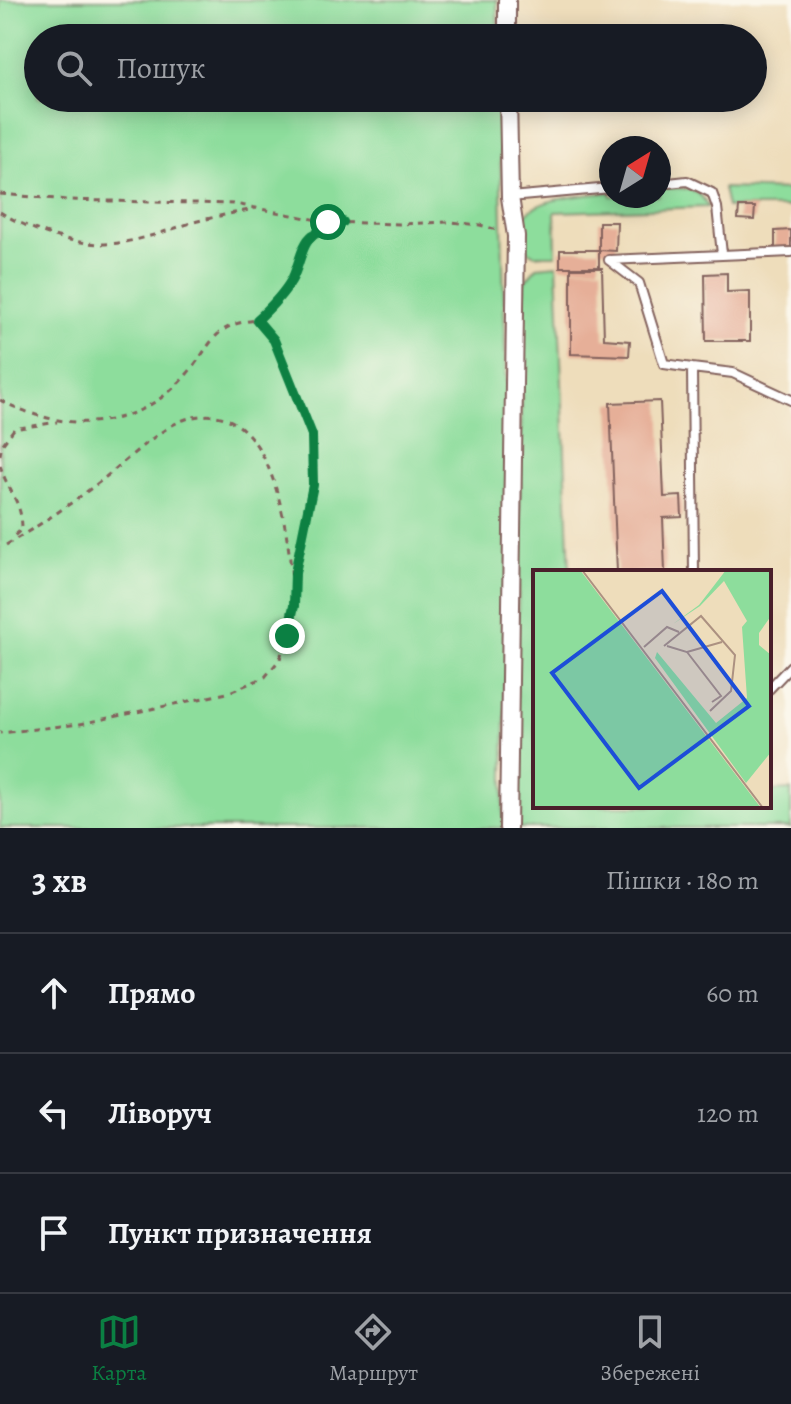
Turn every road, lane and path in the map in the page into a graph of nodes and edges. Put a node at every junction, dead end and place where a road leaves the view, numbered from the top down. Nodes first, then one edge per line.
1 (507, 0) edge
2 (507, 24) edge
3 (508, 112) edge
4 (671, 183) edge
5 (599, 189) edge
6 (0, 194) edge
7 (510, 197) junction
8 (258, 208) junction
9 (0, 212) edge
10 (343, 222) junction
11 (516, 236) junction
12 (791, 252) edge
13 (722, 254) junction
14 (257, 320) junction
15 (692, 368) junction
16 (0, 400) edge
17 (791, 400) edge
18 (61, 422) junction
19 (0, 455) edge
20 (0, 465) edge
21 (6, 545) junction
22 (0, 550) edge
23 (694, 570) edge
24 (294, 606) junction
25 (791, 666) edge
26 (771, 687) edge
27 (0, 733) edge
28 (508, 828) edge

1 - 2 street
3 - 7 street
4 - 13 lane
5 - 7 lane
6 - 8 path
7 - 11 street
8 - 9 path
8 - 10 path
10 - 11 path
10 - 14 path
11 - 28 street
12 - 13 lane
13 - 15 lane
14 - 18 path
14 - 24 path
15 - 17 lane
15 - 23 lane
16 - 18 path
18 - 19 path
20 - 21 path
21 - 22 path
21 - 24 path
24 - 27 path
25 - 26 lane

